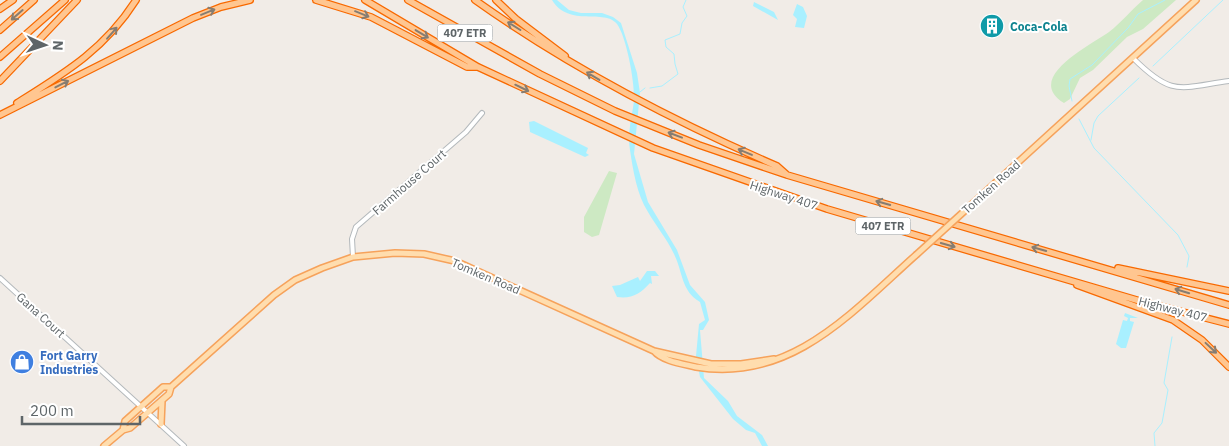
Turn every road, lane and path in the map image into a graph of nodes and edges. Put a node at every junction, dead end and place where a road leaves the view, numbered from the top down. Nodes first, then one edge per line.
1 (13, 0) edge
2 (34, 0) edge
3 (65, 0) edge
4 (77, 0) edge
5 (136, 0) edge
6 (250, 0) edge
7 (316, 0) edge
8 (365, 0) edge
9 (408, 0) edge
10 (475, 0) edge
11 (496, 0) edge
12 (1196, 0) edge
13 (0, 9) edge
14 (0, 30) edge
15 (0, 57) edge
16 (1133, 58) junction
17 (570, 62) junction
18 (478, 67) junction
19 (0, 81) edge
20 (1229, 81) edge
21 (482, 113) dead end
22 (2, 114) edge
23 (787, 175) junction
24 (353, 257) junction
25 (1086, 262) junction
26 (0, 278) edge
27 (1066, 279) junction
28 (1229, 291) edge
29 (1229, 304) edge
30 (1229, 324) edge
31 (1229, 367) edge
32 (171, 387) junction
33 (162, 401) junction
34 (142, 406) junction
35 (148, 412) junction
36 (161, 424) junction
37 (123, 430) junction
38 (104, 446) edge
39 (184, 446) edge

1 - 13 highway
2 -> 14 highway
3 - 15 highway
4 - 19 highway
22 -> 5 highway
22 -> 6 highway
7 -> 18 highway
8 -> 18 highway, Highway 407 / 407 ETR
23 -> 9 highway, Highway 407 / 407 ETR
17 -> 10 highway
11 - 17 highway
12 - 16 main road, Tomken Road
16 - 20 street
16 - 24 main road, Tomken Road, bridge
23 -> 17 highway
18 -> 27 highway, Highway 407 / 407 ETR
21 - 24 street, Farmhouse Court
25 -> 23 highway, Highway 407 / 407 ETR
24 - 32 main road, Tomken Road
25 - 28 highway
29 -> 25 highway, Highway 407 / 407 ETR
26 - 34 street, Gana Court
27 - 30 highway, Highway 407 / 407 ETR
27 -> 31 highway
32 - 33 main road, Tomken Road
32 - 34 main road, Tomken Road
33 - 35 main road, Tomken Road
33 - 36 main road
34 - 35 street, Gana Court
34 - 37 main road, Tomken Road
35 - 36 street, Gana Court
35 - 37 main road, Tomken Road
36 - 39 street, Gana Court
37 - 38 main road, Tomken Road

